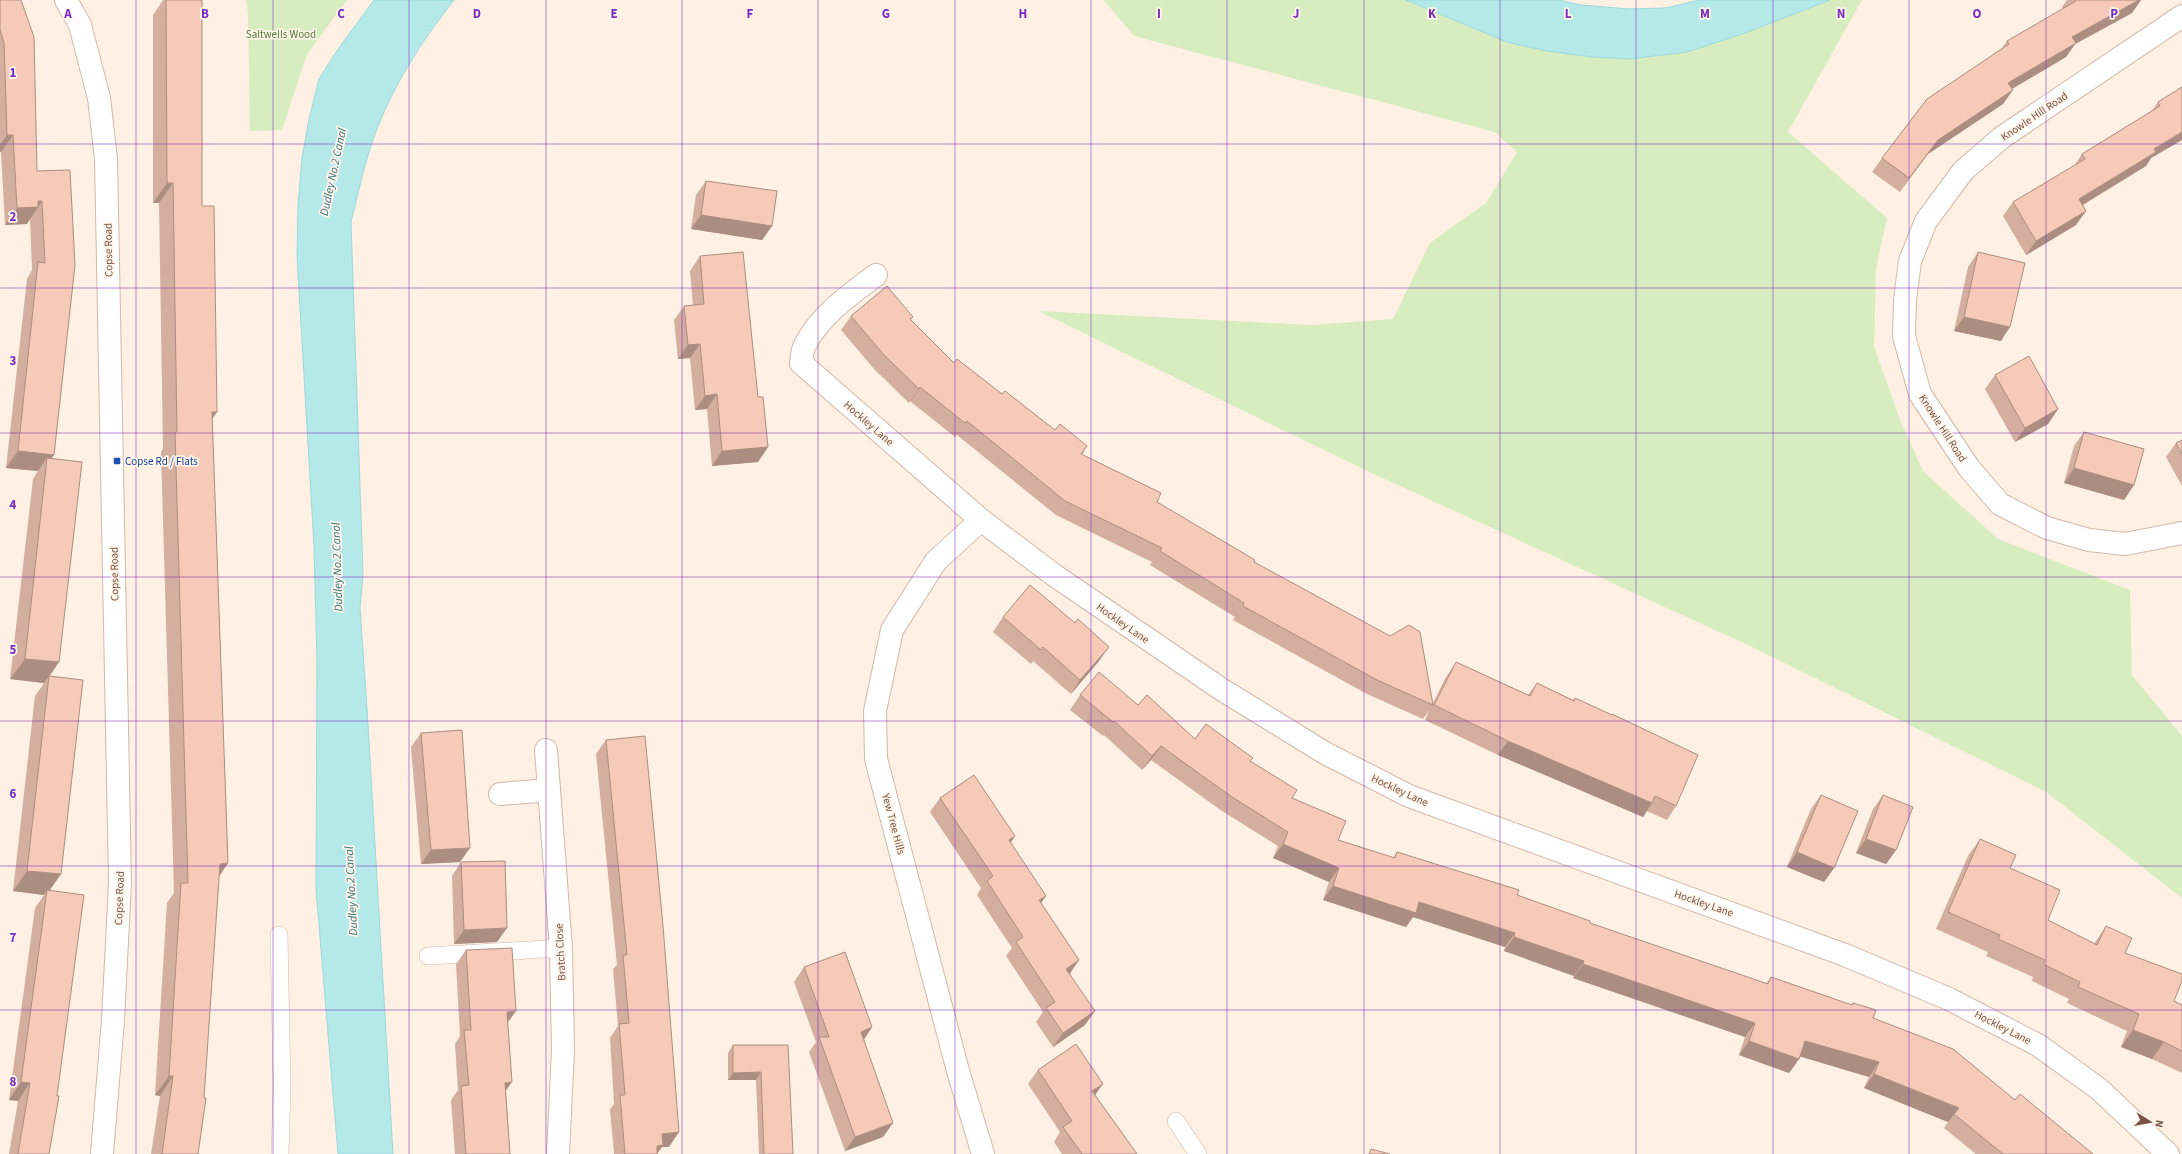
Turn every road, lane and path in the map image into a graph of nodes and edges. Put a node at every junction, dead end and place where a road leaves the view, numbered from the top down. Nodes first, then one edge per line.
1 (66, 0) edge
2 (2182, 16) edge
3 (876, 275) dead end
4 (981, 520) junction
5 (2182, 533) edge
6 (546, 750) dead end
7 (549, 790) junction
8 (500, 794) dead end
9 (279, 935) dead end
10 (561, 948) junction
11 (428, 956) dead end
12 (1176, 1121) dead end
13 (102, 1154) edge
14 (280, 1154) edge
15 (558, 1154) edge
16 (983, 1154) edge
17 (1198, 1154) edge
18 (2168, 1154) edge

1 - 13 street, Copse Road
2 - 5 street, Knowle Hill Road
3 - 4 street, Hockley Lane
4 - 16 street, Yew Tree Hills
4 - 18 street, Hockley Lane
6 - 7 street, Bratch Close
7 - 8 street
7 - 10 street, Bratch Close
9 - 14 lane
10 - 11 lane
10 - 15 street, Bratch Close
12 - 17 lane

